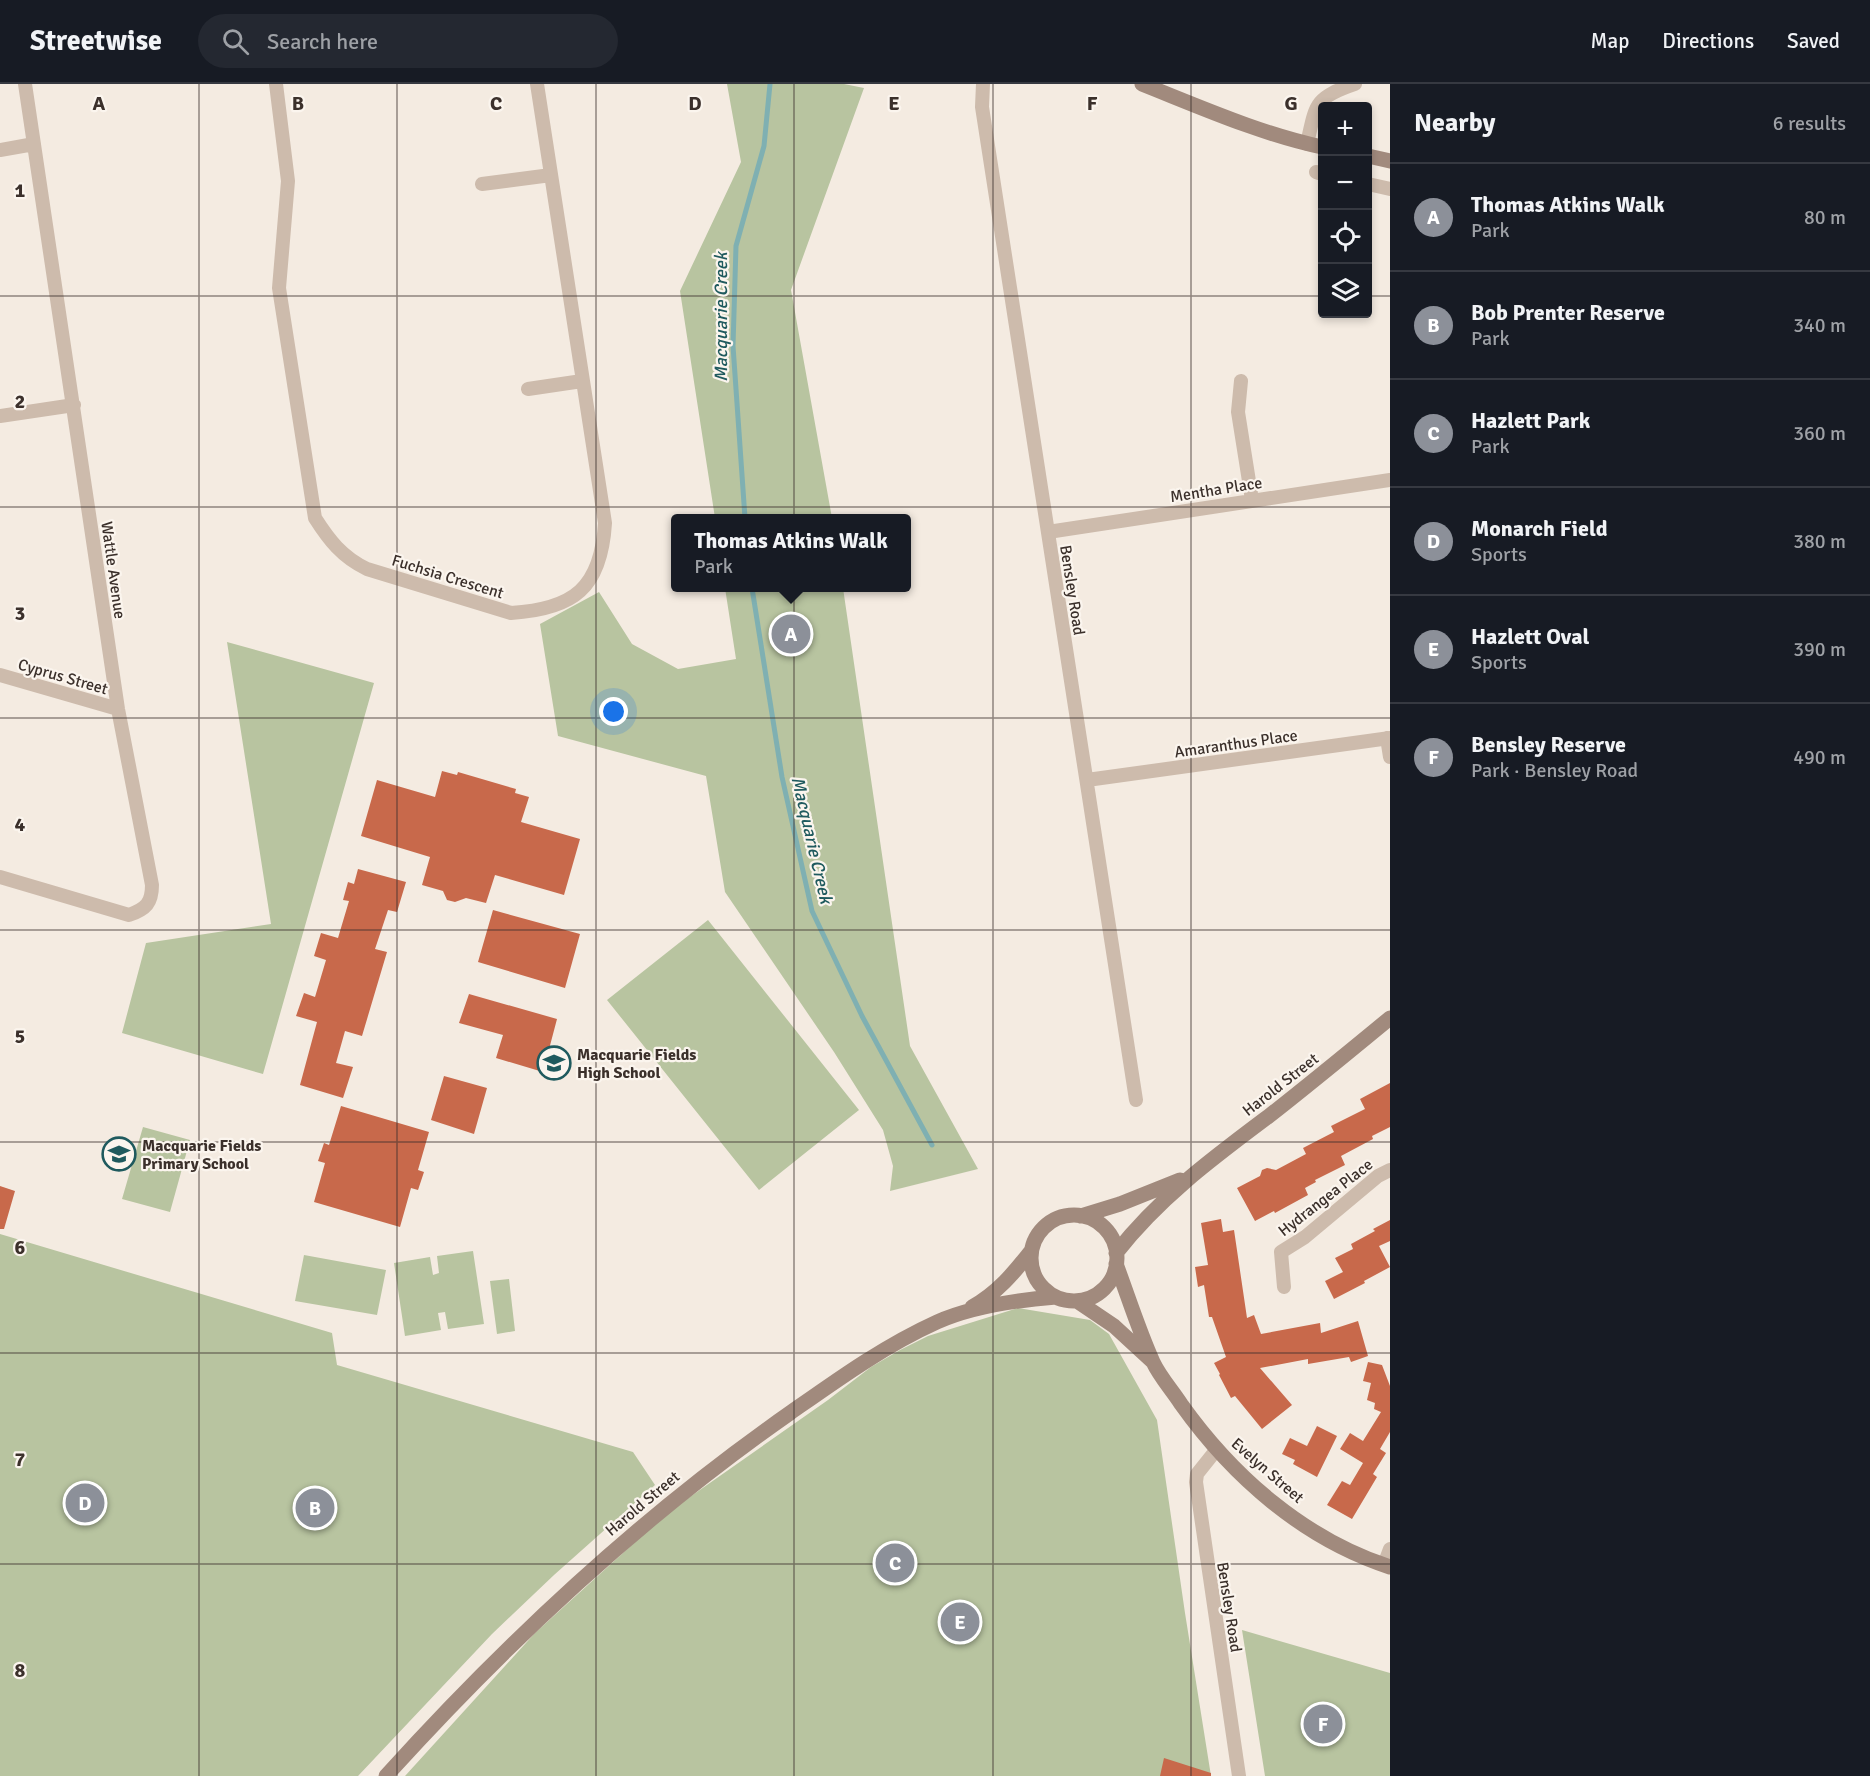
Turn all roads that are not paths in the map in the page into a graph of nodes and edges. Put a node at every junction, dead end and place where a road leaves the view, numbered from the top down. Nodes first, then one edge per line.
1 (25, 84) edge
2 (276, 84) edge
3 (537, 84) edge
4 (983, 84) edge
5 (1142, 84) edge
6 (1355, 84) edge
7 (34, 144) junction
8 (1307, 144) junction
9 (1318, 146) edge
10 (0, 150) edge
11 (1372, 157) edge
12 (1390, 161) edge
13 (551, 175) junction
14 (482, 184) dead end
15 (1372, 185) edge
16 (1390, 189) edge
17 (582, 381) junction
18 (1241, 381) dead end
19 (528, 389) dead end
20 (74, 405) junction
21 (0, 416) edge
22 (1390, 480) edge
23 (1252, 500) junction
24 (1048, 532) junction
25 (0, 675) edge
26 (118, 709) junction
27 (1389, 738) edge
28 (1390, 757) edge
29 (1087, 780) junction
30 (0, 877) edge
31 (1390, 1018) edge
32 (1136, 1100) dead end
33 (1390, 1170) edge
34 (1190, 1176) junction
35 (1081, 1216) junction
36 (1031, 1251) junction
37 (1116, 1259) junction
38 (1284, 1287) dead end
39 (1056, 1297) junction
40 (1077, 1301) junction
41 (962, 1313) junction
42 (1154, 1363) junction
43 (1216, 1449) junction
44 (1390, 1549) edge
45 (1387, 1566) edge
46 (386, 1776) edge
47 (1239, 1776) edge

1 - 7 street, Wattle Avenue
2 - 17 street, Fuchsia Crescent
3 - 13 street, Fuchsia Crescent
4 - 24 street, Bensley Road
5 - 8 main road
6 - 8 street
7 - 10 street
7 - 20 street, Wattle Avenue
8 - 9 main road
11 - 12 main road
13 - 14 street
13 - 17 street, Fuchsia Crescent
15 - 16 street
17 - 19 street
18 - 23 street
20 - 21 street
20 - 26 street, Wattle Avenue
22 - 23 street, Mentha Place
23 - 24 street, Mentha Place
24 - 29 street, Bensley Road
25 - 26 street, Cyprus Street
26 - 30 street, Wattle Avenue
27 - 28 street
27 - 29 street, Amaranthus Place
29 - 32 street, Bensley Road
31 - 34 main road, Harold Street
33 - 38 street, Hydrangea Place
34 - 35 main road, Harold Street
34 - 37 main road, Harold Street
35 - 36 main road
35 - 37 main road
36 - 39 main road
36 - 41 main road, Harold Street
37 - 40 main road
37 - 42 main road, Evelyn Street
39 - 40 main road
39 - 41 main road, Harold Street
40 - 42 main road, Evelyn Street
41 - 46 main road, Harold Street
42 - 43 main road, Evelyn Street
43 - 45 main road, Evelyn Street
43 - 47 street, Bensley Road
44 - 45 street

